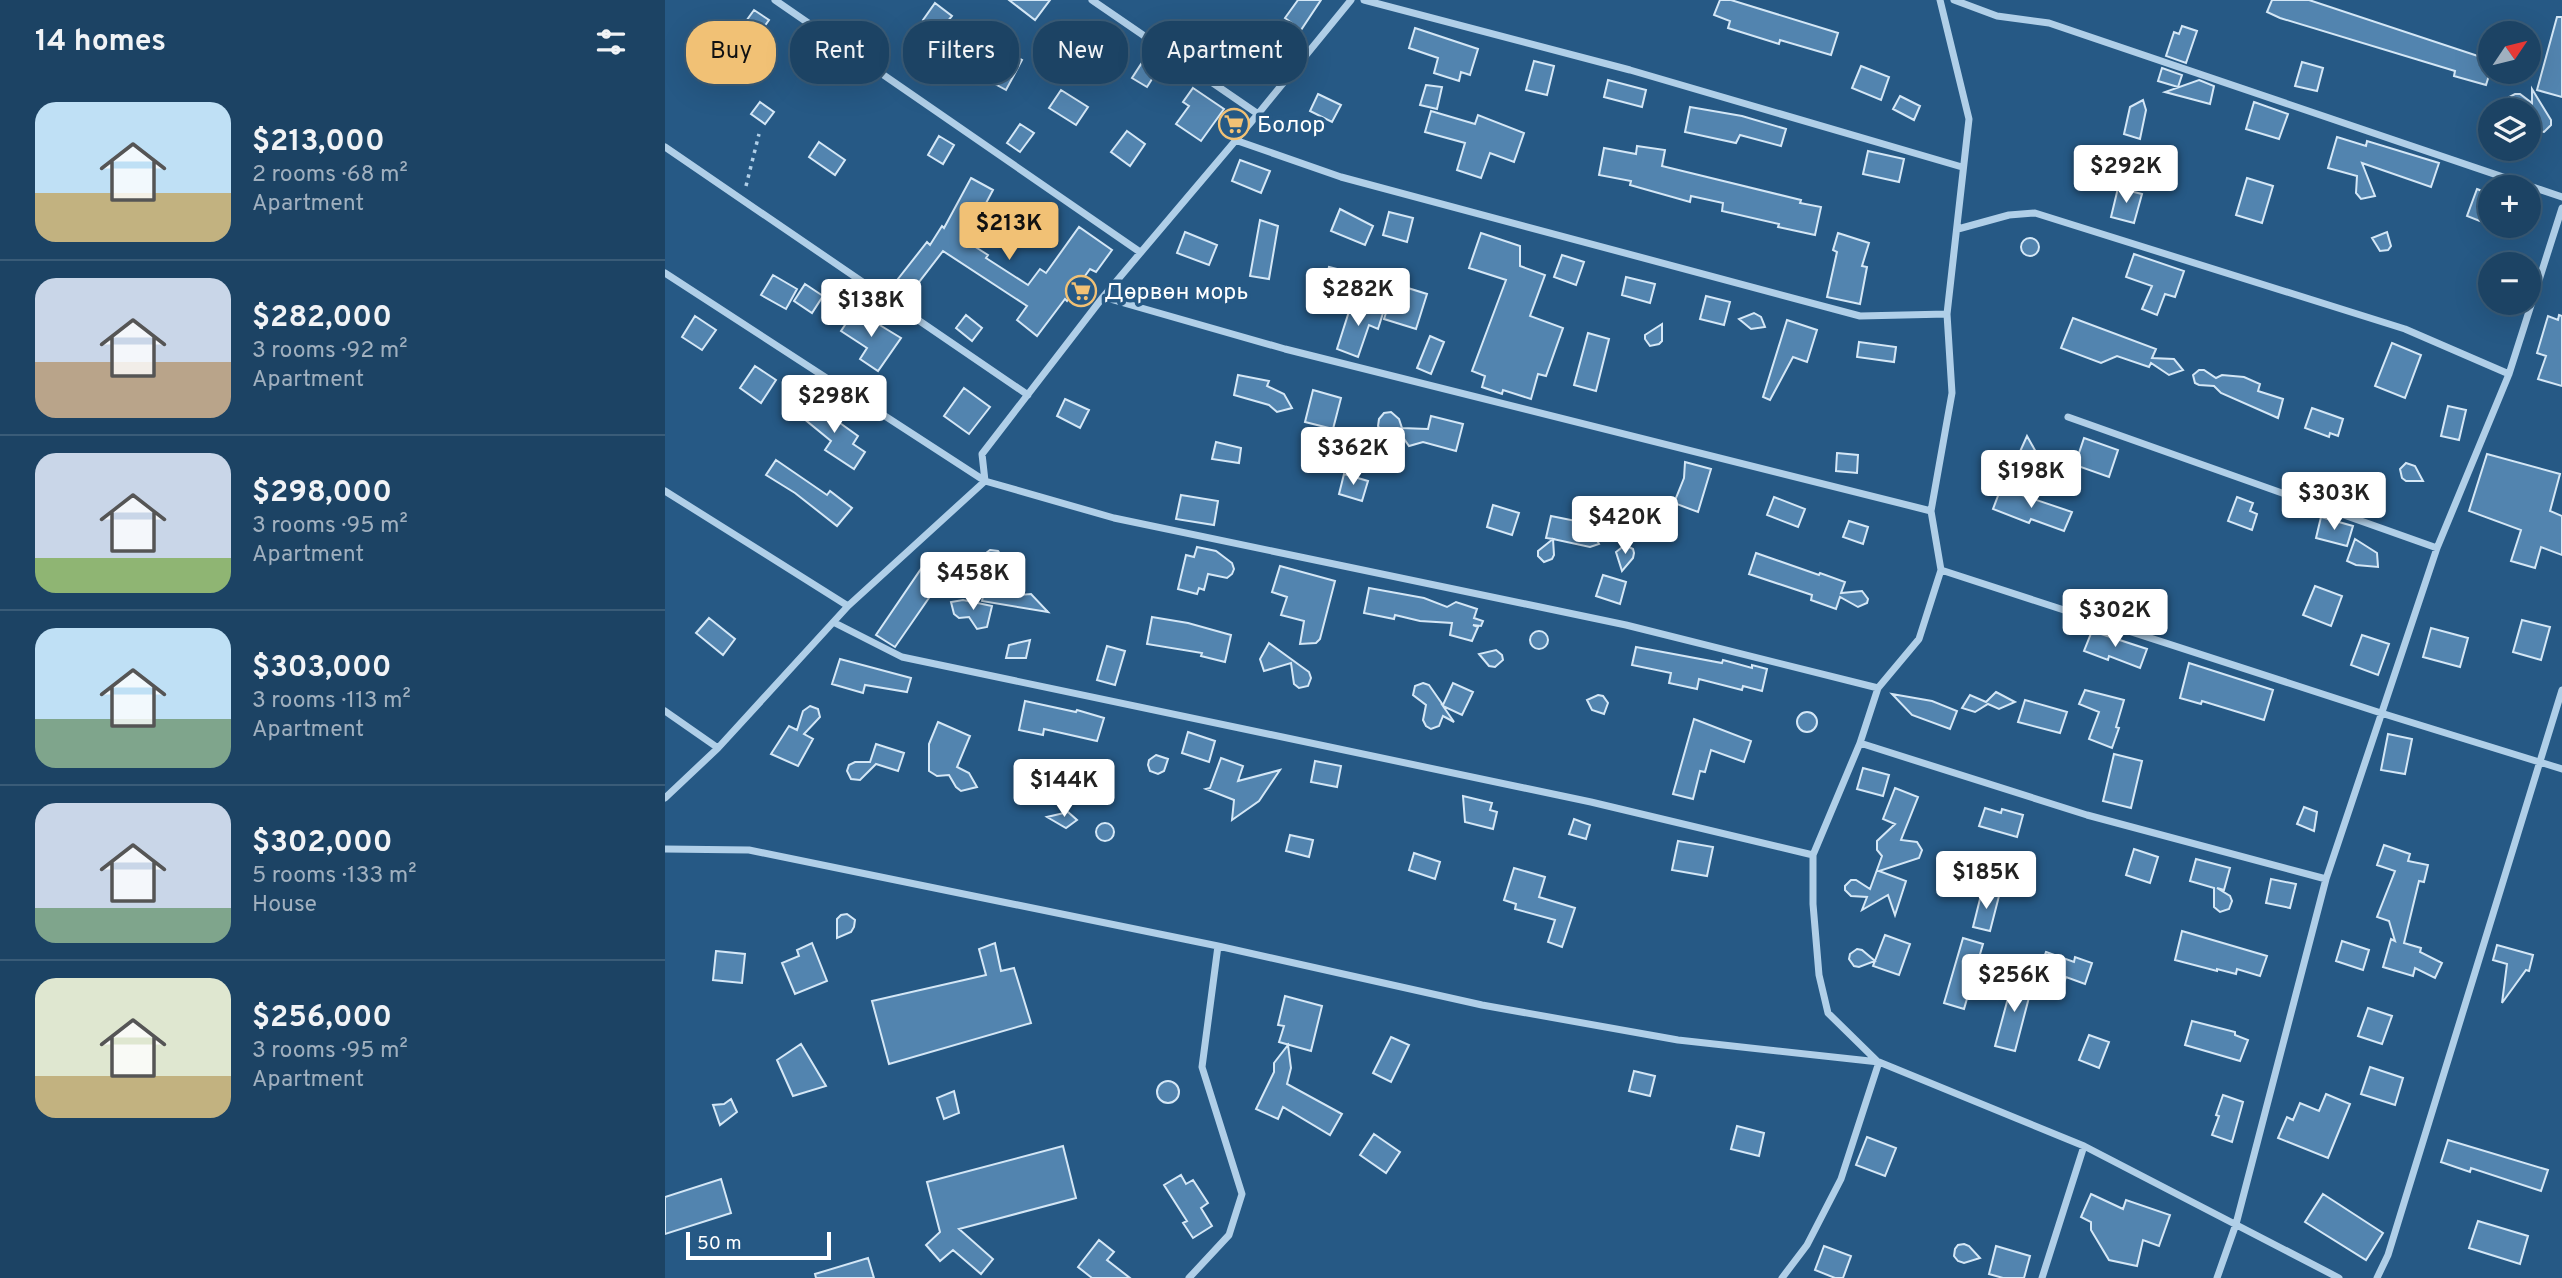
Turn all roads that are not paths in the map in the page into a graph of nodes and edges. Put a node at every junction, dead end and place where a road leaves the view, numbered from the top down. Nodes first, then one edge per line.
1 (775, 0) edge
2 (1092, 0) edge
3 (1350, 0) edge
4 (1364, 0) edge
5 (1940, 0) edge
6 (1954, 0) edge
7 (1258, 114) junction
8 (1234, 139) junction
9 (665, 147) edge
10 (1962, 167) junction
11 (2562, 197) edge
12 (2562, 208) edge
13 (1958, 229) junction
14 (1140, 252) junction
15 (665, 273) edge
16 (1103, 297) junction
17 (1947, 314) junction
18 (2509, 374) junction
19 (1028, 395) junction
20 (2068, 417) dead end
21 (985, 481) junction
22 (665, 491) edge
23 (1931, 511) junction
24 (2437, 548) junction
25 (1941, 570) junction
26 (848, 606) junction
27 (835, 623) junction
28 (1878, 688) junction
29 (2562, 690) edge
30 (665, 711) edge
31 (2381, 713) junction
32 (1860, 743) junction
33 (718, 748) junction
34 (2539, 760) junction
35 (2562, 769) edge
36 (665, 798) edge
37 (665, 849) edge
38 (1813, 855) junction
39 (2326, 879) junction
40 (1218, 946) junction
41 (1878, 1062) junction
42 (2084, 1146) junction
43 (2236, 1224) junction
44 (1189, 1278) edge
45 (1782, 1278) edge
46 (2042, 1278) edge
47 (2217, 1278) edge
48 (2339, 1278) edge
49 (2377, 1278) edge

1 - 14 street
2 - 7 street
3 - 7 street
4 - 10 street
5 - 10 street
6 - 11 street
7 - 8 street
8 - 14 street
8 - 17 street
9 - 19 street
10 - 13 street
12 - 18 street
13 - 17 street
13 - 18 street
14 - 16 street
15 - 21 street
16 - 19 street
16 - 23 street
17 - 23 street
18 - 24 street
19 - 21 street
20 - 24 street
21 - 26 street
21 - 28 street
22 - 26 street
23 - 25 street
24 - 31 street
25 - 28 street
25 - 31 street
26 - 27 street
27 - 33 street
27 - 38 street
28 - 32 street
29 - 34 street
30 - 33 street
31 - 34 street
31 - 39 street
32 - 38 street
32 - 39 street
33 - 36 street
34 - 35 street
34 - 49 street
37 - 40 street
38 - 41 street
39 - 43 street
40 - 41 street
40 - 44 street
41 - 42 street
41 - 45 street
42 - 43 street
42 - 46 street
43 - 47 street
43 - 48 street

